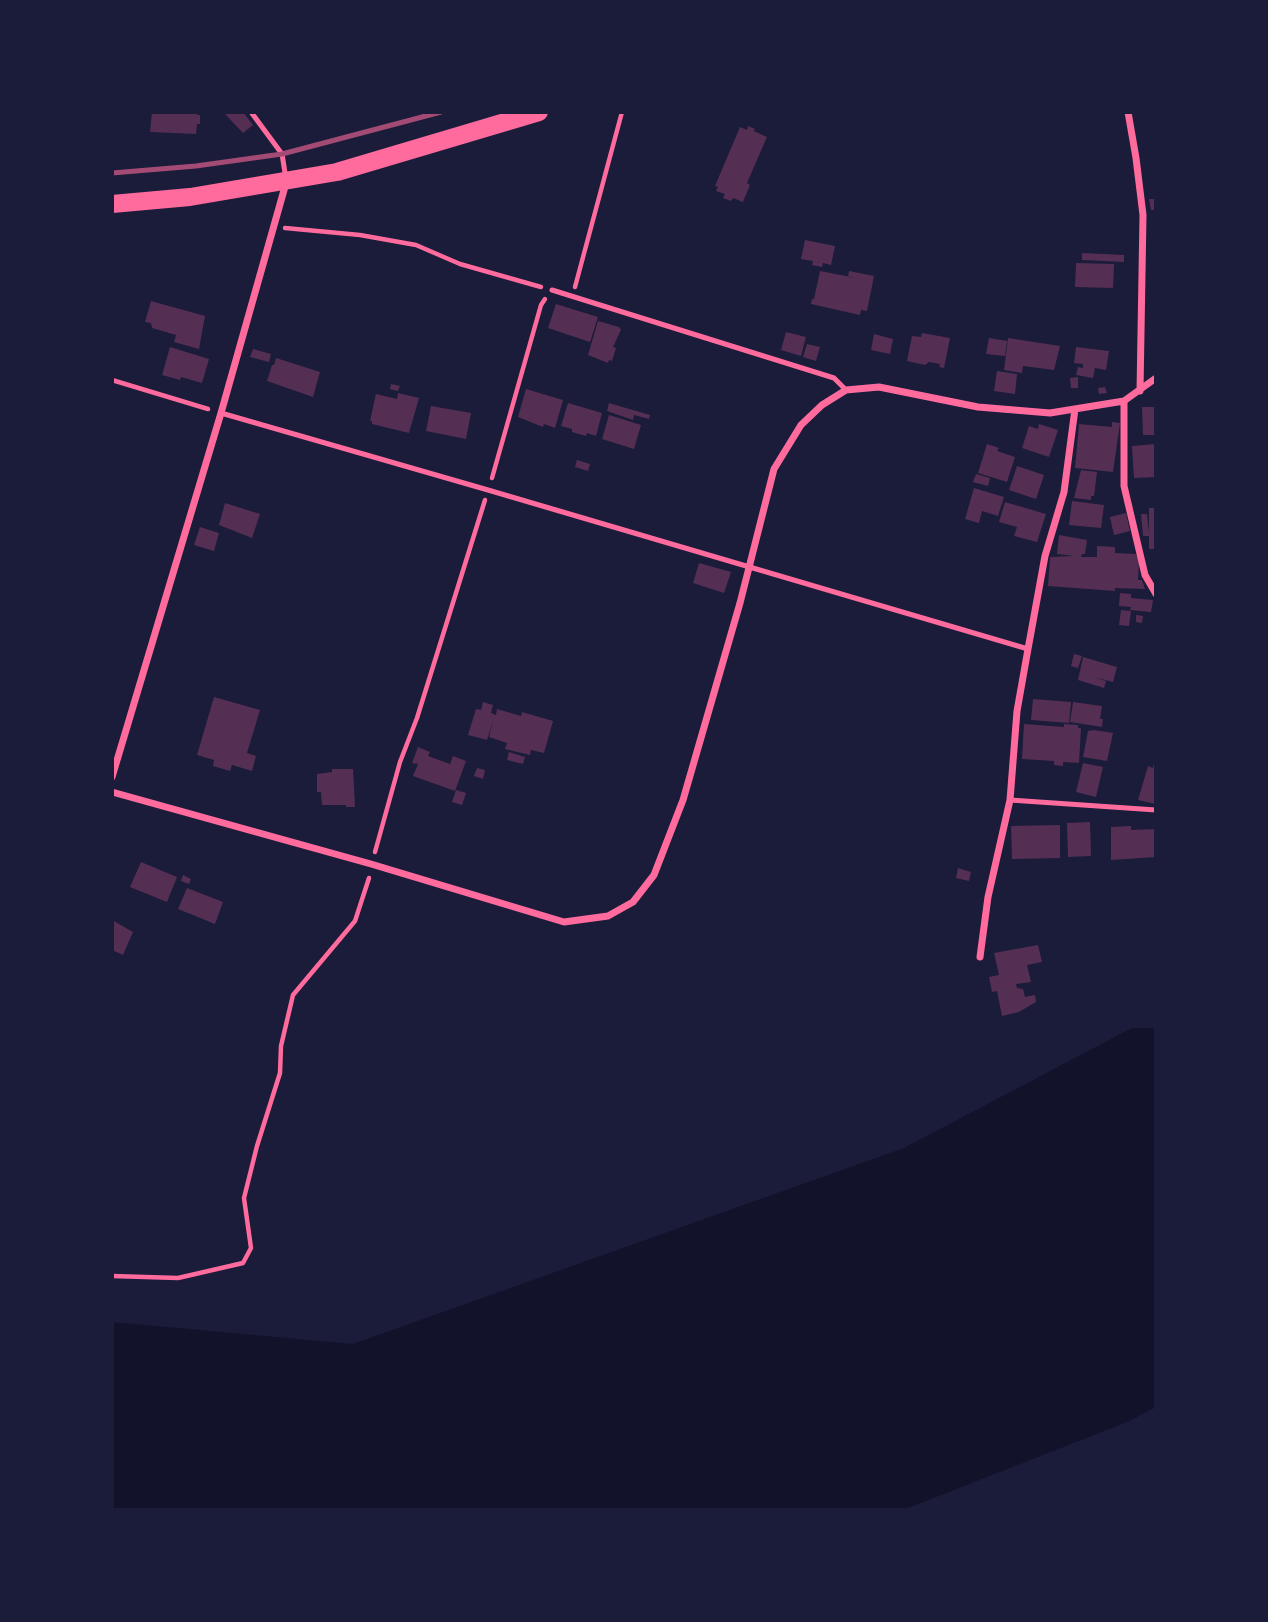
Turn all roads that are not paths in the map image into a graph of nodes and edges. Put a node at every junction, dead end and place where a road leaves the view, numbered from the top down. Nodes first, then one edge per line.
1 (251, 112) edge
2 (539, 112) edge
3 (1128, 112) edge
4 (286, 182) junction
5 (112, 204) edge
6 (552, 290) road end
7 (1156, 378) edge
8 (846, 390) junction
9 (1140, 391) junction
10 (1124, 401) junction
11 (1075, 409) junction
12 (221, 413) junction
13 (749, 566) junction
14 (1156, 594) edge
15 (1028, 649) junction
16 (112, 777) edge
17 (112, 792) edge
18 (1010, 800) junction
19 (1156, 810) edge
20 (980, 957) dead end

1 - 4 lane
2 - 4 highway
3 - 9 street
4 - 5 highway
4 - 12 street
6 - 8 lane
7 - 9 street
8 - 11 street
8 - 13 street
9 - 10 street
10 - 11 street
10 - 14 street
11 - 15 street
12 - 13 lane
12 - 16 street
13 - 15 lane
13 - 17 street
15 - 18 street
18 - 19 lane
18 - 20 street

